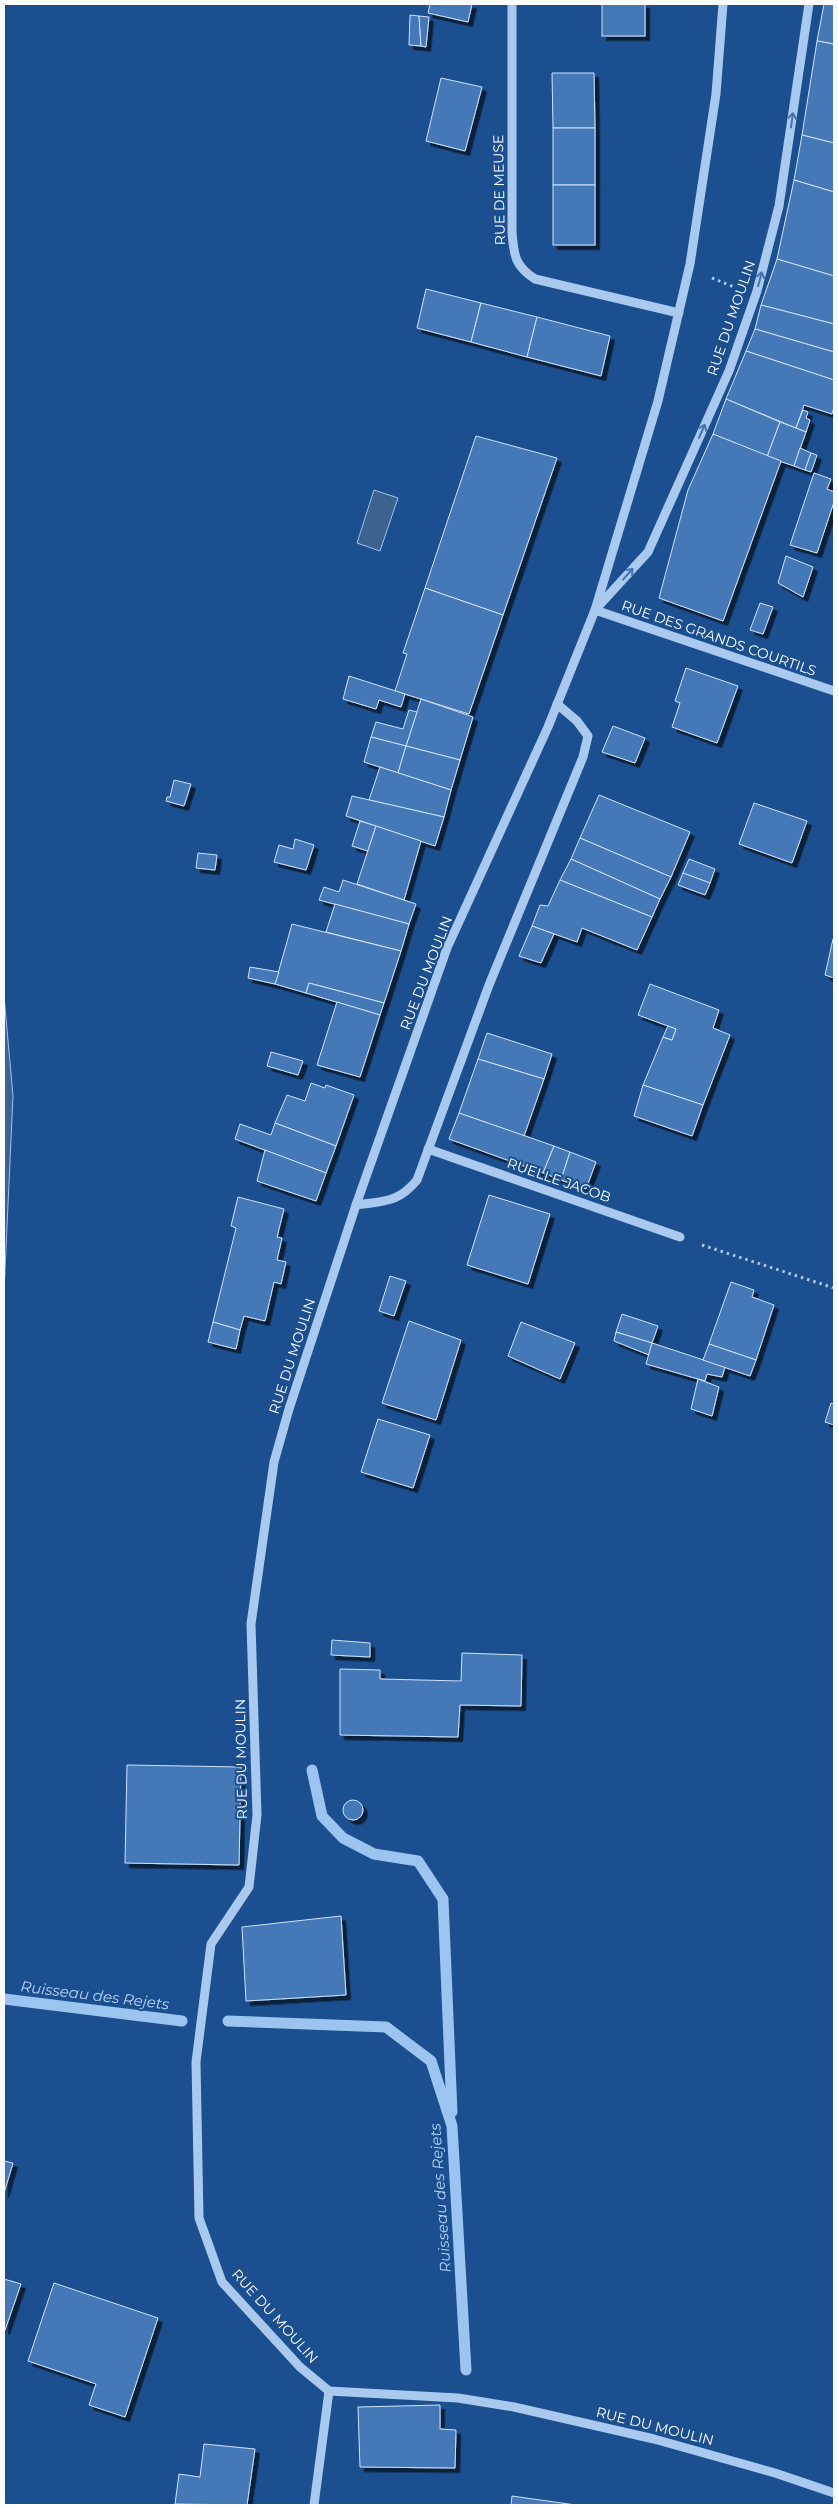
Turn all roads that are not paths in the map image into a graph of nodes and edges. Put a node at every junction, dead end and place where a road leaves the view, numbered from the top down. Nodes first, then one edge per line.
1 (512, 4) edge
2 (723, 4) edge
3 (809, 4) edge
4 (679, 313) junction
5 (595, 610) junction
6 (834, 691) edge
7 (558, 704) junction
8 (428, 1149) junction
9 (356, 1205) junction
10 (680, 1238) road end
11 (329, 2391) junction
12 (834, 2492) edge
13 (314, 2505) edge

1 - 4 street, RUE DE MEUSE
2 - 4 street, RUE DU MOULIN
5 -> 3 street, RUE DU MOULIN
4 - 5 street, RUE DU MOULIN
5 - 6 street, RUE DES GRANDS COURTILS
5 - 7 street, RUE DU MOULIN
7 - 8 street
7 - 9 street, RUE DU MOULIN
8 - 9 street
8 - 10 street, RUELLE JACOB
9 - 11 street, RUE DU MOULIN
11 - 12 street, RUE DU MOULIN
11 - 13 street

